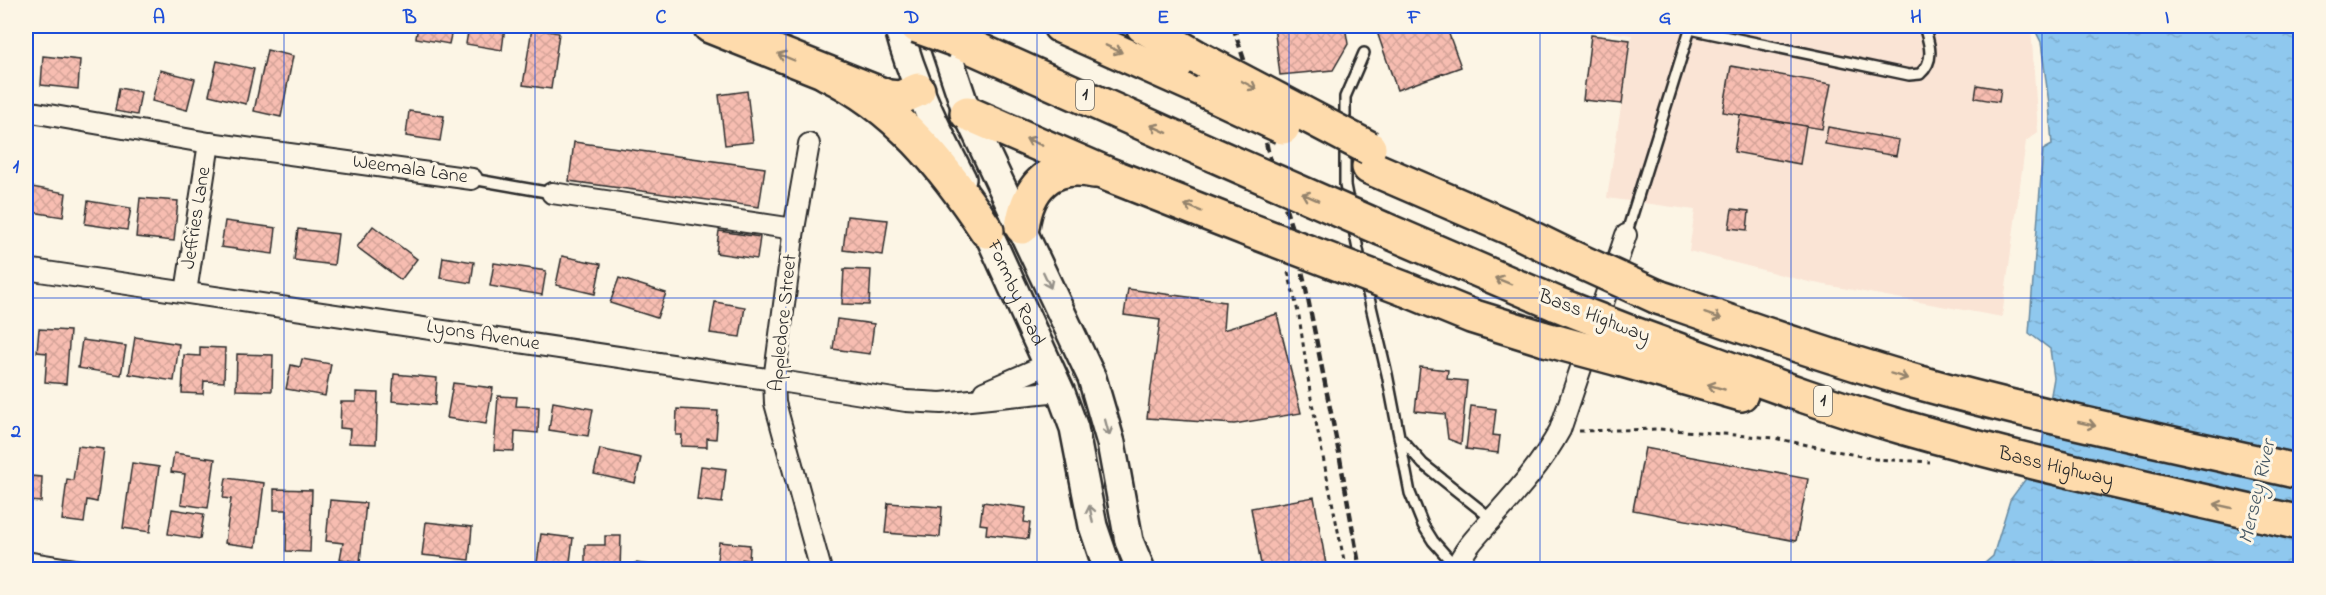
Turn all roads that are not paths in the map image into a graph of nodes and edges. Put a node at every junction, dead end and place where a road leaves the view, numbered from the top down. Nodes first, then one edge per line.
1 (710, 26) edge
2 (897, 26) edge
3 (917, 26) edge
4 (1060, 26) edge
5 (1143, 26) edge
6 (1924, 26) edge
7 (1690, 27) edge
8 (943, 30) edge
9 (1364, 54) dead end
10 (826, 73) junction
11 (918, 90) junction
12 (26, 111) edge
13 (967, 113) junction
14 (209, 143) junction
15 (809, 144) dead end
16 (1369, 158) junction
17 (1107, 174) junction
18 (472, 178) joint
19 (552, 193) joint
20 (1022, 227) junction
21 (794, 229) junction
22 (987, 231) junction
23 (1626, 235) joint
24 (26, 269) edge
25 (186, 292) junction
26 (1625, 346) junction
27 (1081, 352) junction
28 (1048, 364) junction
29 (774, 380) junction
30 (1095, 388) junction
31 (1060, 391) junction
32 (941, 403) junction
33 (1397, 432) junction
34 (2301, 472) edge
35 (1492, 519) junction
36 (2301, 523) edge
37 (26, 562) edge
38 (1455, 568) edge
39 (76, 570) edge
40 (821, 570) edge
41 (1108, 570) edge
42 (1141, 570) edge

10 -> 1 highway
2 - 11 main road, Formby Road
3 - 8 highway, Bass Highway / 1, bridge
4 -> 16 highway, 1, bridge
5 -> 16 highway, bridge
6 - 7 lane
7 - 23 lane
8 - 11 main road
8 - 13 main road, Formby Road
26 -> 8 highway, Bass Highway / 1, bridge
9 - 33 lane
10 - 11 highway
10 - 22 highway
11 - 13 main road
11 - 22 main road, Formby Road
12 - 14 street, Weemala Lane
17 -> 13 highway
13 - 20 main road, Formby Road
14 - 18 street, Weemala Lane
14 - 25 street, Jeffries Lane
15 - 21 street, Appledore Street
16 -> 34 highway, 1, bridge
17 - 20 highway
26 -> 17 highway, bridge
18 - 19 lane, Weemala Lane
19 - 21 street, Weemala Lane
20 -> 27 main road, Formby Road
21 - 29 street, Appledore Street
22 - 28 main road, Formby Road
23 - 35 street
24 - 25 street, Lyons Avenue
25 - 29 street, Lyons Avenue
36 -> 26 highway, Bass Highway
27 - 28 main road
27 - 30 main road, Formby Road
28 - 31 main road, Formby Road
28 - 32 street, Lyons Avenue
29 - 32 street, Lyons Avenue
29 - 40 street, Appledore Street
30 - 31 main road
30 -> 42 main road, Formby Road
31 - 32 street, Lyons Avenue
41 -> 31 main road, Formby Road
33 - 35 lane
33 - 38 lane
35 - 38 street
37 - 39 street

